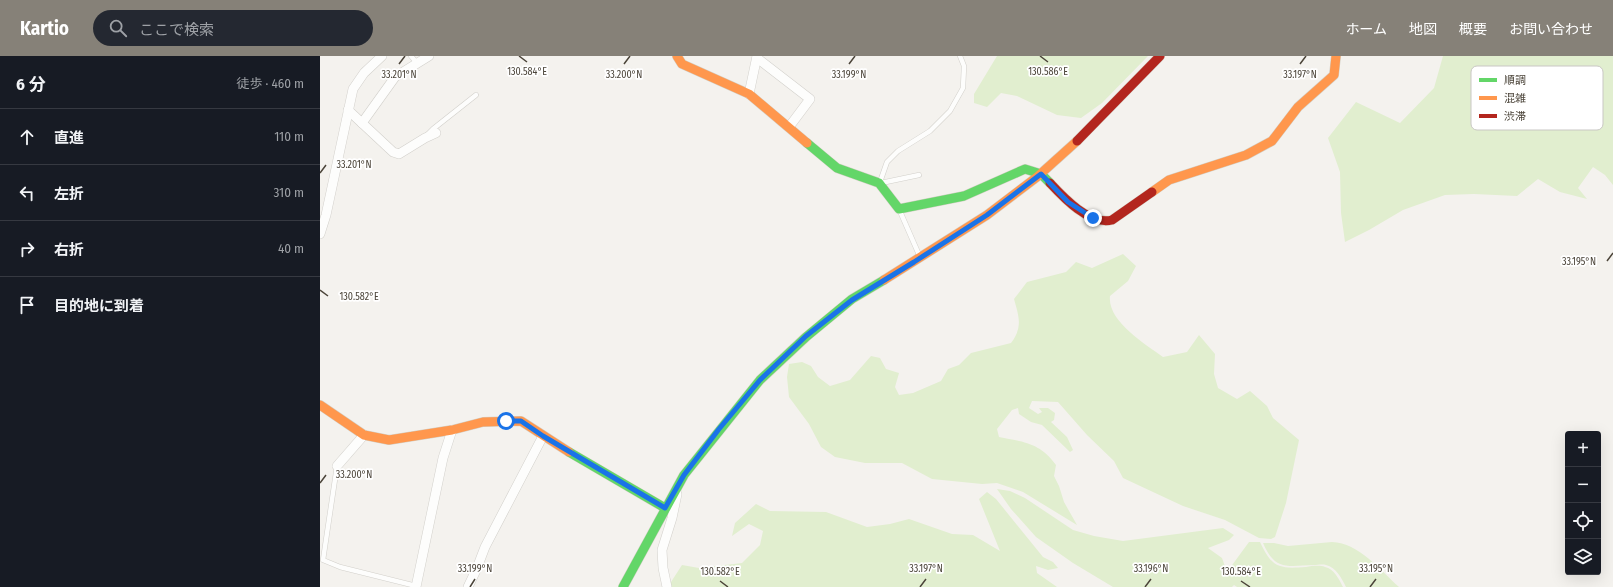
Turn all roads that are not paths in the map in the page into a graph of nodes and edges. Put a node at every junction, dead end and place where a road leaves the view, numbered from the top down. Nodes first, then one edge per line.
1 (382, 56) edge
2 (429, 56) edge
3 (677, 56) edge
4 (960, 56) edge
5 (1160, 56) edge
6 (1336, 56) edge
7 (757, 57) edge
8 (414, 60) edge
9 (749, 94) junction
10 (476, 95) dead end
11 (348, 110) junction
12 (362, 123) junction
13 (789, 127) junction
14 (436, 133) dead end
15 (425, 138) junction
16 (1041, 174) junction
17 (919, 175) dead end
18 (879, 183) junction
19 (899, 209) junction
20 (320, 234) edge
21 (920, 258) junction
22 (320, 405) edge
23 (452, 430) junction
24 (364, 435) junction
25 (543, 436) junction
26 (337, 466) joint
27 (679, 485) junction
28 (665, 508) junction
29 (322, 560) edge
30 (416, 586) edge
31 (468, 587) edge
32 (623, 587) edge
33 (667, 587) edge

1 - 11 street
2 - 8 street
3 - 9 street
4 - 18 lane
5 - 16 street
6 - 16 street
7 - 9 street
7 - 13 street
8 - 12 street
9 - 13 street
10 - 15 lane
11 - 12 street
11 - 20 street
12 - 15 street
13 - 18 street
14 - 15 street
16 - 19 street
16 - 21 street
17 - 18 lane
18 - 19 street
19 - 21 lane
21 - 27 street
22 - 24 street
23 - 24 street
23 - 25 street
23 - 30 street
24 - 26 street
25 - 28 street
25 - 31 street
26 - 29 lane
27 - 28 street
27 - 33 street
28 - 32 street
29 - 30 lane

